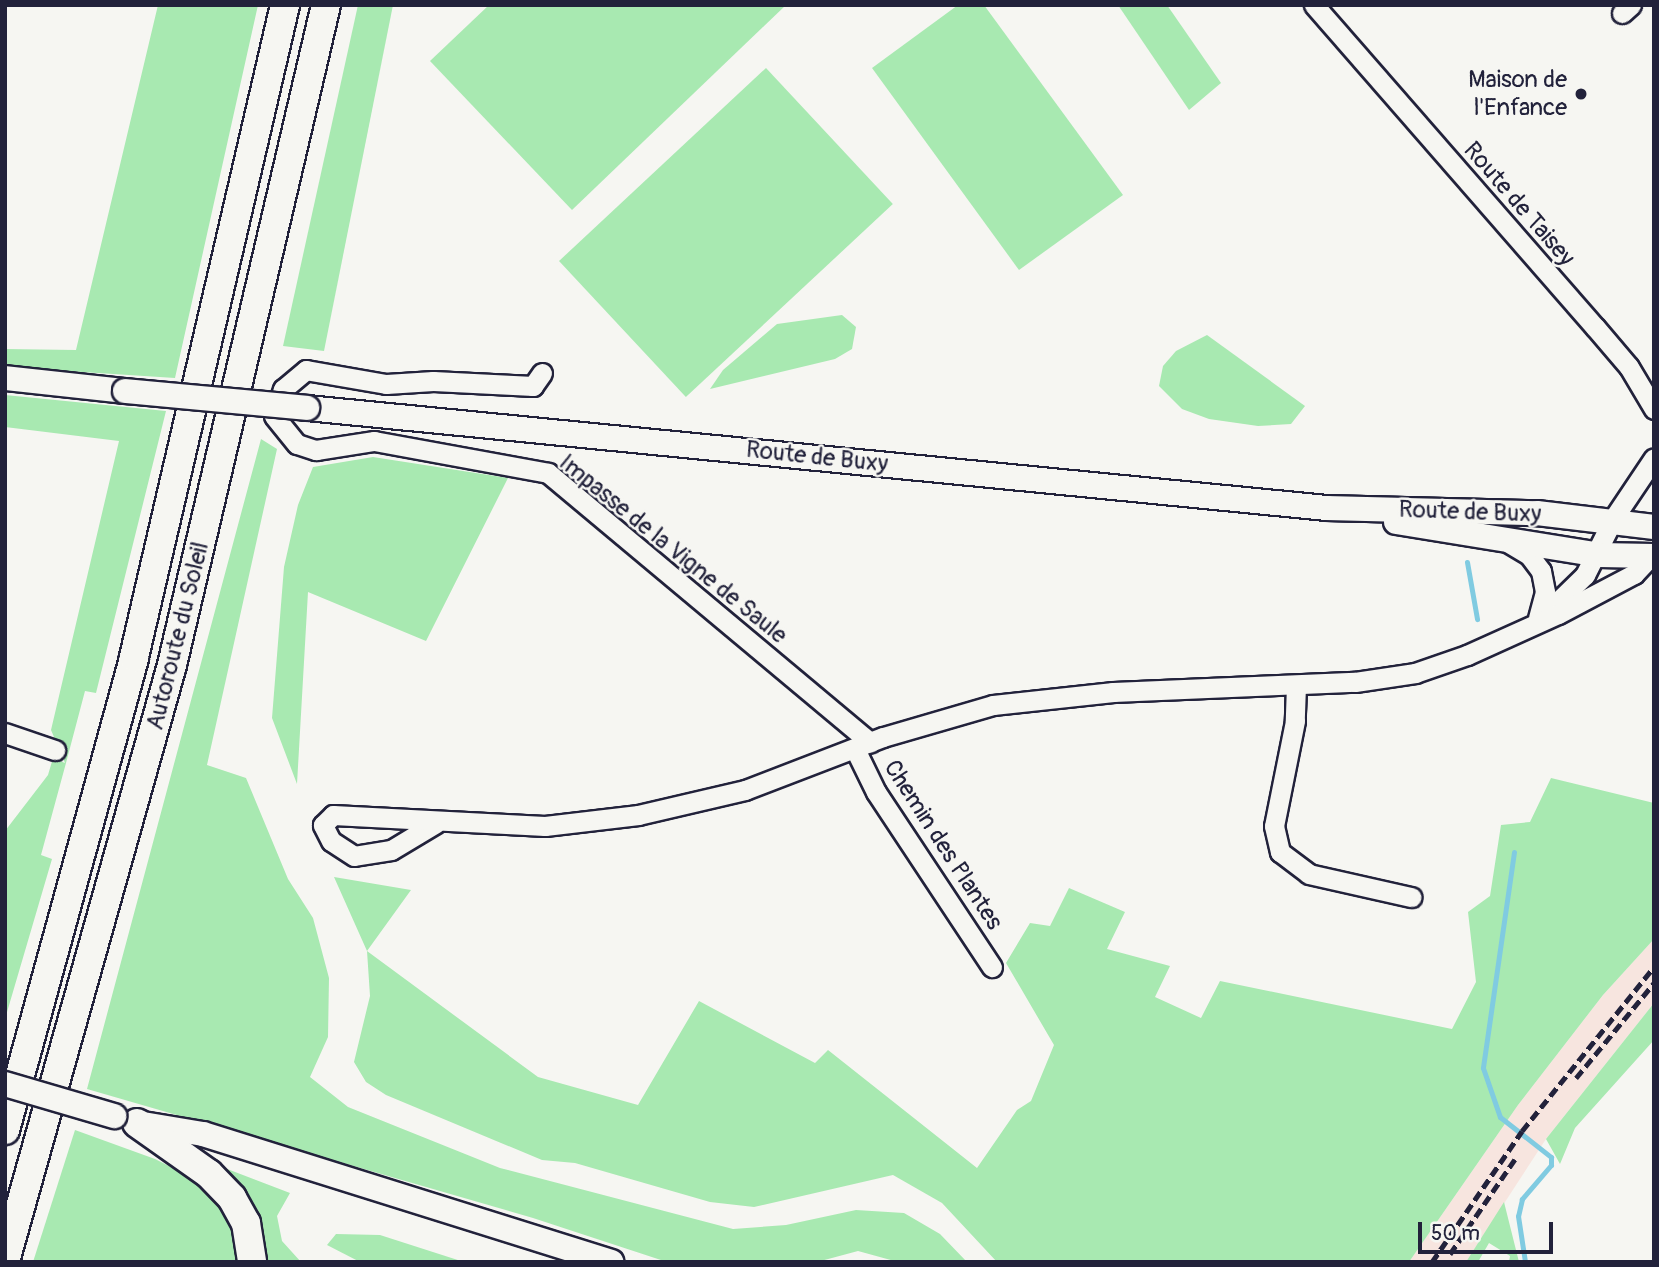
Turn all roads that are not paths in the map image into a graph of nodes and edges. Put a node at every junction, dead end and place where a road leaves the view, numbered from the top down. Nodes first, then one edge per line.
1 (285, 5) edge
2 (326, 5) edge
3 (1314, 5) edge
4 (542, 373) dead end
5 (5, 378) edge
6 (1654, 409) edge
7 (1654, 458) edge
8 (1326, 508) junction
9 (1613, 519) junction
10 (1654, 527) edge
11 (1506, 541) junction
12 (1608, 555) junction
13 (1652, 556) edge
14 (1537, 623) junction
15 (1296, 685) junction
16 (5, 733) edge
17 (863, 745) junction
18 (55, 750) dead end
19 (436, 823) junction
20 (1411, 897) dead end
21 (992, 967) dead end
22 (5, 1084) edge
23 (125, 1120) junction
24 (5, 1130) edge
25 (5, 1261) edge
26 (252, 1262) edge
27 (561, 1262) edge
28 (611, 1262) edge

1 - 24 highway, Autoroute du Soleil
2 - 25 highway, Autoroute du Soleil
3 - 6 street, Route de Taisey
4 - 17 street, Impasse de la Vigne de Saule
5 - 8 main road, Route de Buxy, bridge
7 - 9 street
8 - 9 main road, Route de Buxy
8 - 11 main road, Route de Buxy
9 - 10 main road, Route de Buxy
9 - 12 street, Route de Buxy
10 - 12 street, Route de Buxy
11 - 12 main road, Route de Buxy
11 - 14 street, Route de Buxy
12 - 13 main road, Route de Buxy
12 - 14 street, Route de Buxy
13 - 14 street, Route de Buxy
14 - 15 street, Route de Buxy
15 - 17 street, Route de Buxy
15 - 20 street
16 - 18 street
17 - 19 street, Route de Buxy
17 - 21 street, Chemin des Plantes
19 - 19 street, Route de Buxy
22 - 23 main road, bridge
23 - 26 highway
23 - 27 main road
23 - 28 main road

